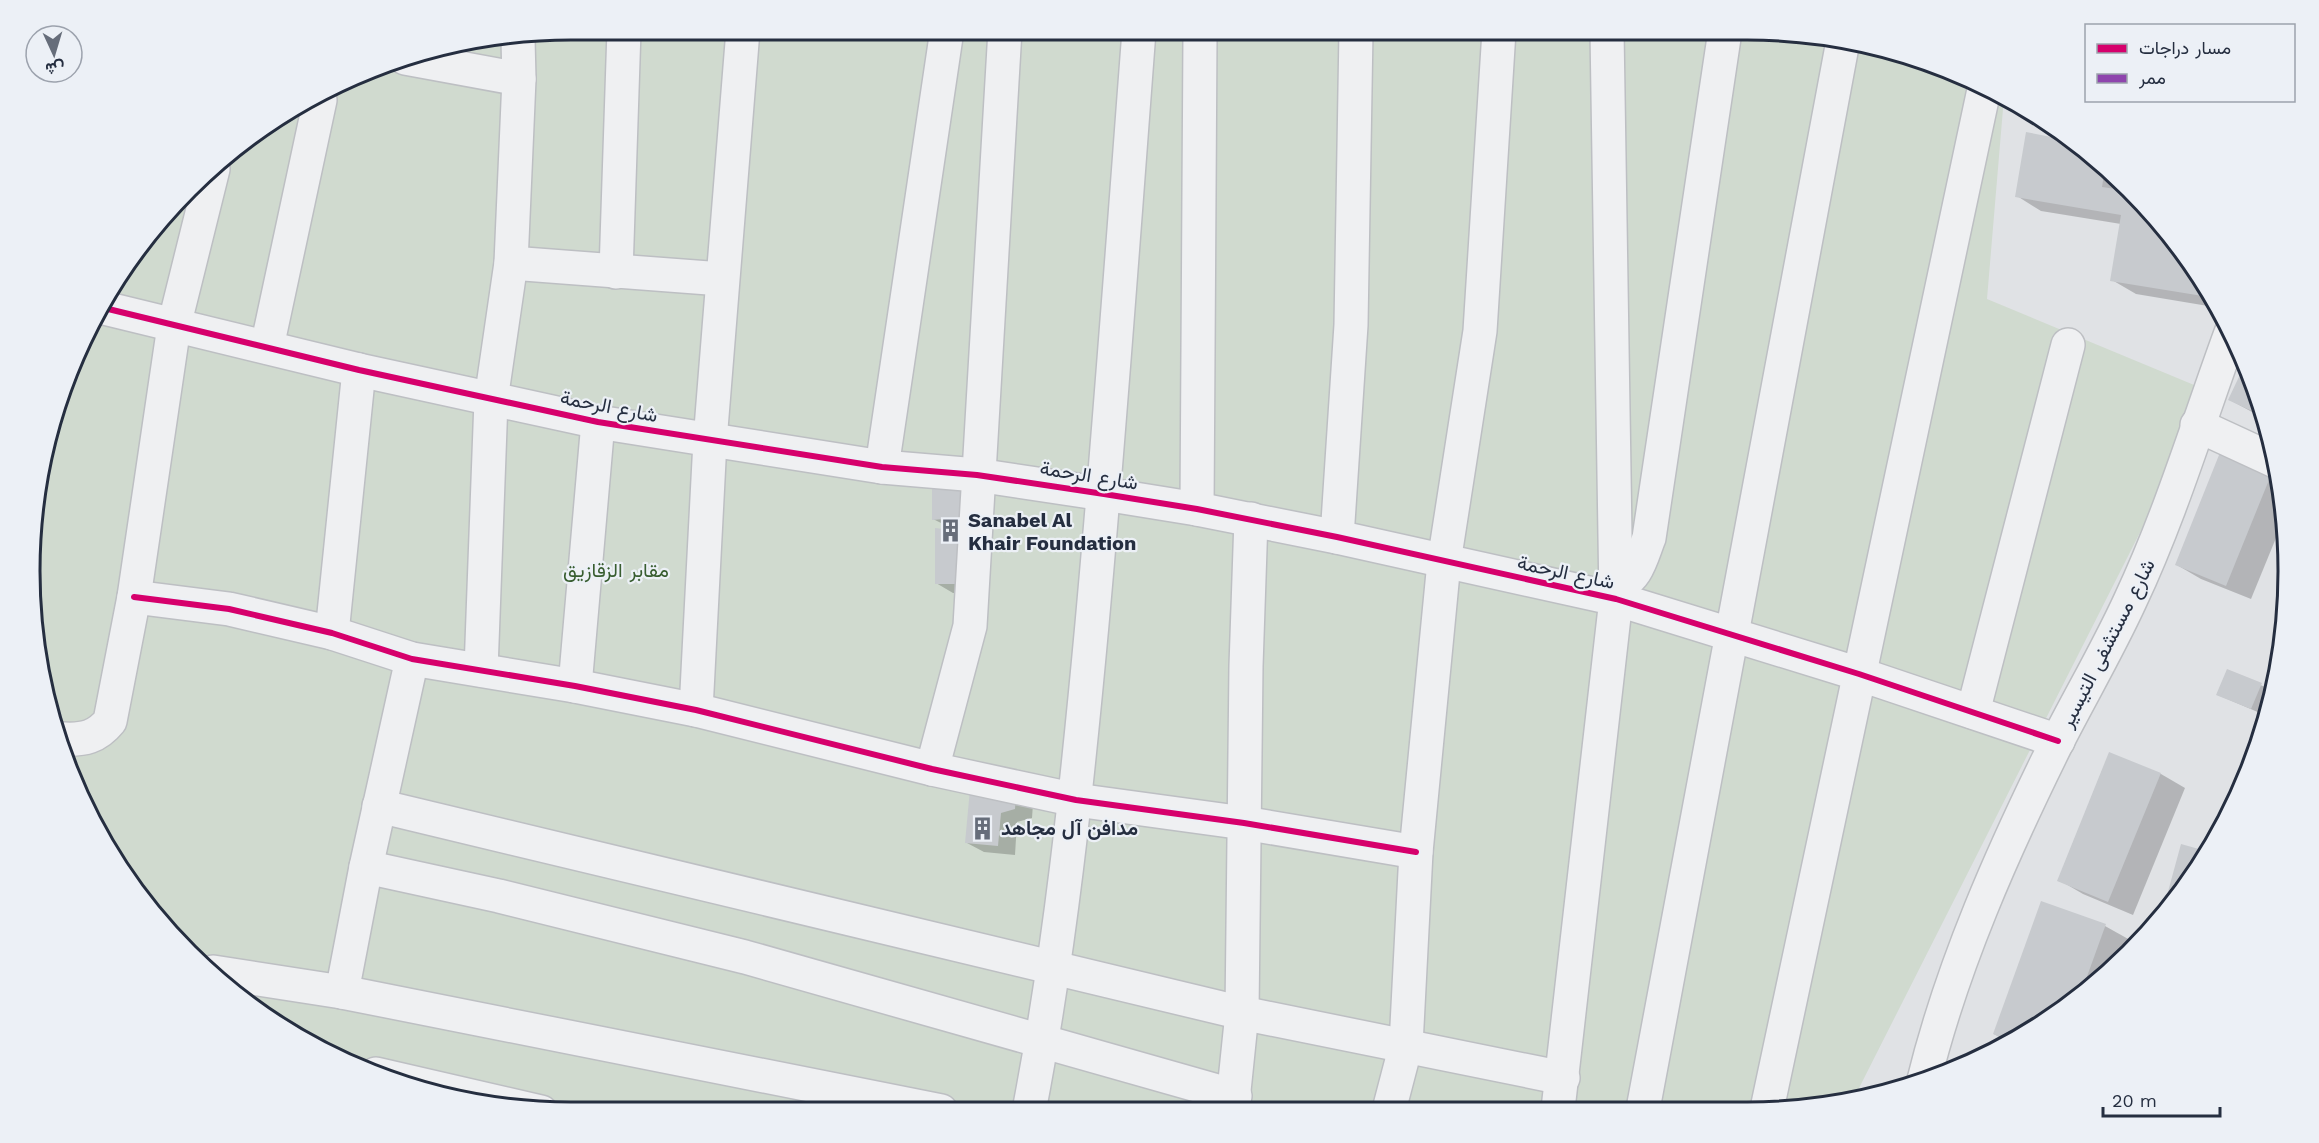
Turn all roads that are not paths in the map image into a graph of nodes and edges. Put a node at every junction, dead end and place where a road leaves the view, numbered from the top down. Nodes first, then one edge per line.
1 (624, 40) edge
2 (742, 40) edge
3 (946, 40) edge
4 (1004, 40) edge
5 (1137, 40) edge
6 (1200, 40) edge
7 (1356, 40) edge
8 (1498, 40) edge
9 (1607, 40) edge
10 (1724, 40) edge
11 (518, 44) edge
12 (1841, 49) edge
13 (425, 62) edge
14 (519, 79) junction
15 (1983, 95) edge
16 (319, 105) edge
17 (210, 183) edge
18 (511, 263) junction
19 (616, 272) junction
20 (722, 279) junction
21 (110, 310) edge
22 (174, 326) junction
23 (2227, 344) edge
24 (2068, 345) dead end
25 (267, 347) junction
26 (359, 370) junction
27 (491, 400) junction
28 (598, 422) junction
29 (2197, 425) junction
30 (710, 441) junction
31 (2265, 457) edge
32 (882, 467) junction
33 (977, 475) junction
34 (1104, 494) junction
35 (1197, 509) junction
36 (1251, 519) junction
37 (1337, 537) junction
38 (1444, 562) junction
39 (1616, 592) junction
40 (134, 597) junction
41 (332, 633) junction
42 (1731, 634) junction
43 (412, 659) junction
44 (481, 670) junction
45 (1859, 674) junction
46 (575, 686) junction
47 (696, 710) junction
48 (1973, 712) junction
49 (68, 739) edge
50 (2058, 741) junction
51 (932, 769) junction
52 (1076, 800) junction
53 (379, 806) junction
54 (1244, 823) junction
55 (1416, 852) junction
56 (366, 867) junction
57 (1053, 968) junction
58 (224, 974) edge
59 (342, 992) junction
60 (1242, 1013) junction
61 (1042, 1042) junction
62 (1406, 1045) junction
63 (1927, 1071) edge
64 (1560, 1093) edge
65 (1768, 1101) edge
66 (896, 1102) edge
67 (1031, 1102) edge
68 (1230, 1102) edge
69 (1233, 1102) edge
70 (1391, 1102) edge
71 (1644, 1102) edge

1 - 19 street
2 - 20 street
3 - 32 street
4 - 33 street
5 - 34 street
6 - 35 street
7 - 37 street
8 - 38 street
9 - 39 street
10 - 39 street
11 - 14 street
12 - 42 street
13 - 14 street
14 - 18 street
15 - 45 street
16 - 25 street
17 - 22 street
18 - 19 street
18 - 27 street
19 - 20 street
20 - 30 street
21 - 22 street, شارع الرحمة
22 - 25 street, شارع الرحمة
22 - 40 street
23 - 29 street, شارع مستشفى التيسير
24 - 48 street
25 - 26 street, شارع الرحمة
26 - 27 street, شارع الرحمة
26 - 41 street
27 - 28 street, شارع الرحمة
27 - 44 street
28 - 30 street, شارع الرحمة
28 - 46 street
29 - 31 street
29 - 50 street, شارع مستشفى التيسير
30 - 32 street, شارع الرحمة
30 - 47 street
32 - 33 street, شارع الرحمة
33 - 34 street, شارع الرحمة
33 - 51 street
34 - 35 street, شارع الرحمة
34 - 52 street
35 - 36 street, شارع الرحمة
36 - 37 street, شارع الرحمة
36 - 54 street
37 - 38 street, شارع الرحمة
38 - 39 street, شارع الرحمة
38 - 55 street
39 - 42 street, شارع الرحمة
39 - 64 street
40 - 41 street
40 - 49 street
41 - 43 street
42 - 45 street, شارع الرحمة
42 - 71 street
43 - 44 street
43 - 53 street
44 - 46 street
45 - 48 street, شارع الرحمة
45 - 65 street
46 - 47 street
47 - 51 street
48 - 50 street, شارع الرحمة
50 - 63 street, شارع مستشفى التيسير
51 - 52 street
52 - 54 street
52 - 57 street
53 - 56 street
53 - 57 street
54 - 55 street
54 - 60 street
55 - 62 street
56 - 59 street
56 - 61 street
57 - 60 street
57 - 61 street
58 - 59 street
59 - 66 street
60 - 62 street
60 - 69 street
61 - 67 street
61 - 68 street
62 - 64 street
62 - 70 street

